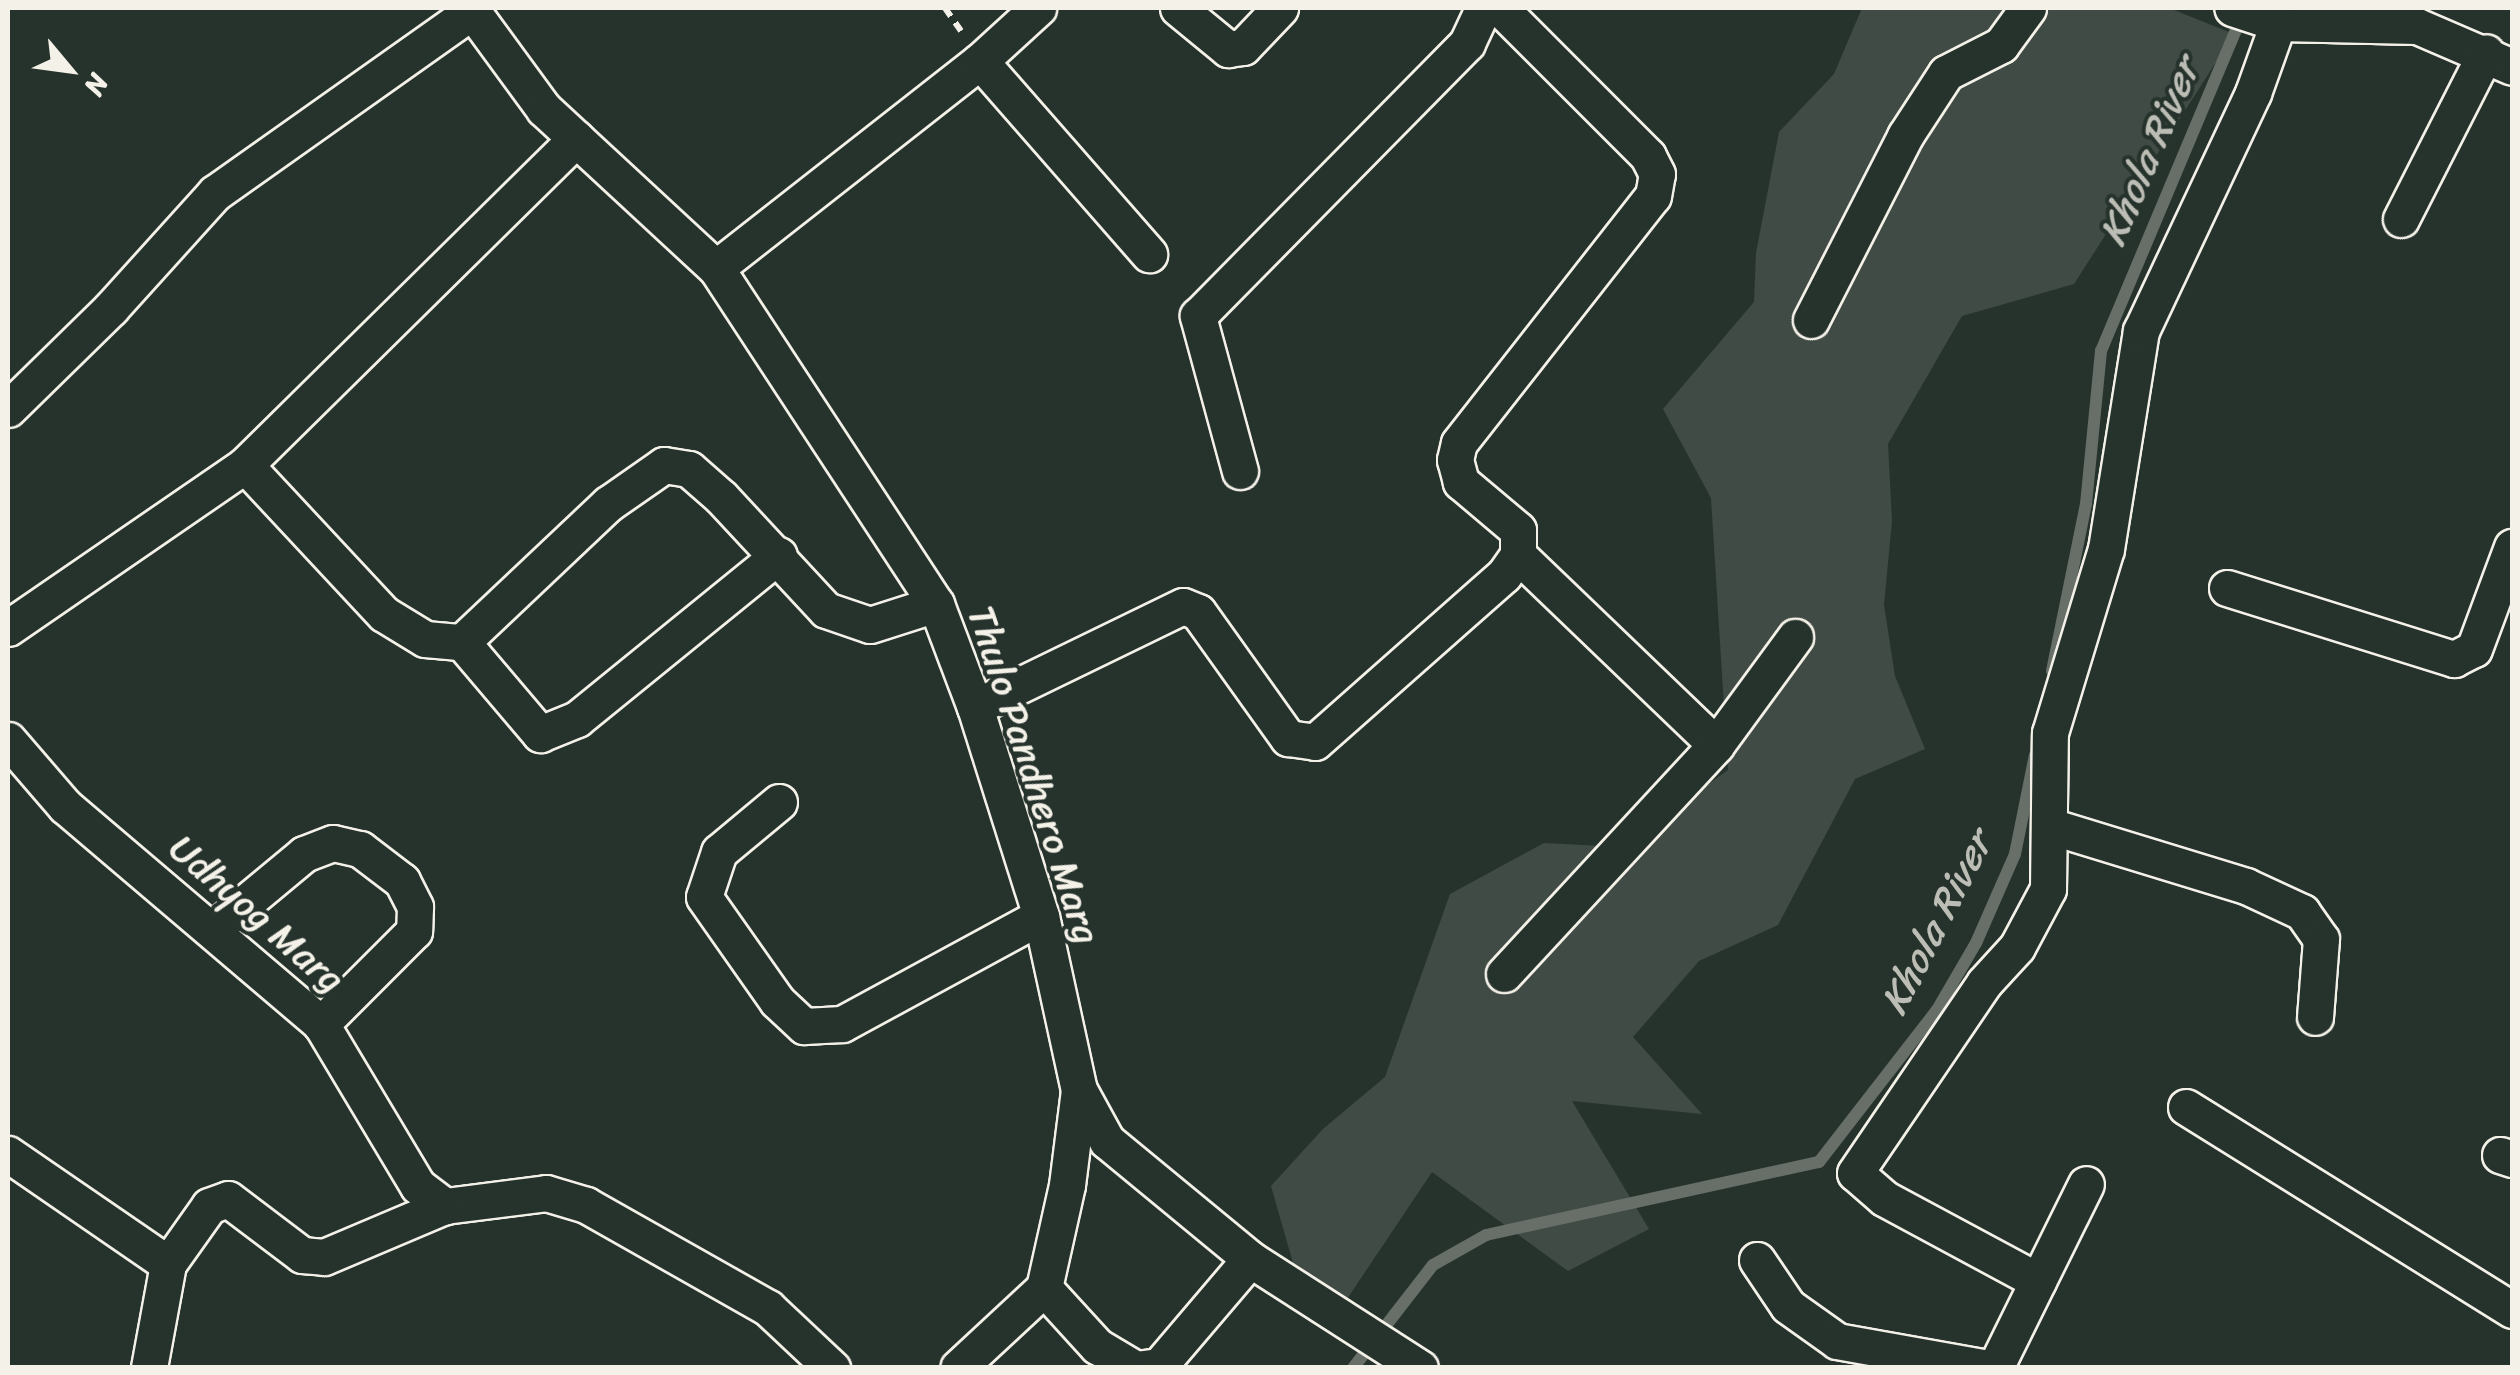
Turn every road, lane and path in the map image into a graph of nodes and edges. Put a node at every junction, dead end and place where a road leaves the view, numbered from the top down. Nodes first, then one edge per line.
1 (1038, 8) edge
2 (1178, 8) edge
3 (1280, 8) edge
4 (1483, 8) edge
5 (1500, 8) edge
6 (2028, 8) edge
7 (2261, 13) edge
8 (475, 14) edge
9 (2499, 60) edge
10 (980, 61) junction
11 (576, 139) junction
12 (2402, 219) dead end
13 (1149, 254) dead end
14 (716, 268) junction
15 (1811, 320) dead end
16 (8, 408) edge
17 (245, 466) junction
18 (1240, 471) dead end
19 (2512, 548) edge
20 (779, 555) junction
21 (1518, 555) junction
22 (2227, 588) dead end
23 (936, 604) junction
24 (8, 628) edge
25 (1795, 637) dead end
26 (462, 642) junction
27 (975, 707) junction
28 (8, 740) edge
29 (1716, 745) junction
30 (779, 802) dead end
31 (2050, 826) junction
32 (1041, 916) junction
33 (215, 928) junction
34 (1504, 974) dead end
35 (2315, 1017) dead end
36 (321, 1024) junction
37 (1079, 1090) junction
38 (2186, 1106) dead end
39 (8, 1154) edge
40 (2086, 1184) dead end
41 (445, 1206) junction
42 (1250, 1258) junction
43 (1757, 1260) dead end
44 (168, 1264) junction
45 (2038, 1281) junction
46 (1044, 1288) junction
47 (2512, 1310) edge
48 (150, 1368) edge
49 (832, 1368) edge
50 (958, 1368) edge
51 (1134, 1368) edge
52 (1144, 1368) edge
53 (1420, 1368) edge
54 (1988, 1368) edge
55 (1995, 1368) edge

1 - 10 street
2 - 3 street
4 - 18 street
5 - 21 street
6 - 15 street
7 - 9 street
7 - 31 street
8 - 11 street, Thulo Pandhero Marg
8 - 16 street
9 - 12 street
10 - 13 street
10 - 14 street
11 - 14 street, Thulo Pandhero Marg
11 - 17 street
14 - 23 street, Thulo Pandhero Marg
17 - 24 street
17 - 26 street
19 - 22 street
20 - 23 street
20 - 26 street
20 - 26 street
21 - 27 street
21 - 29 street
23 - 27 street, Thulo Pandhero Marg
25 - 29 street
27 - 32 street, Thulo Pandhero Marg
28 - 33 street, Udhyog Marg
29 - 34 street
30 - 32 street
31 - 35 street
31 - 45 street
32 - 37 street, Thulo Pandhero Marg
33 - 36 street, Udhyog Marg
33 - 36 street
36 - 41 street, Udhyog Marg
37 - 42 street
37 - 46 street, Thulo Pandhero Marg
38 - 47 street
39 - 44 street
40 - 45 street
41 - 44 street
41 - 49 street
42 - 52 street
42 - 53 street
43 - 54 street
44 - 48 street
45 - 55 street
46 - 50 street
46 - 51 street

